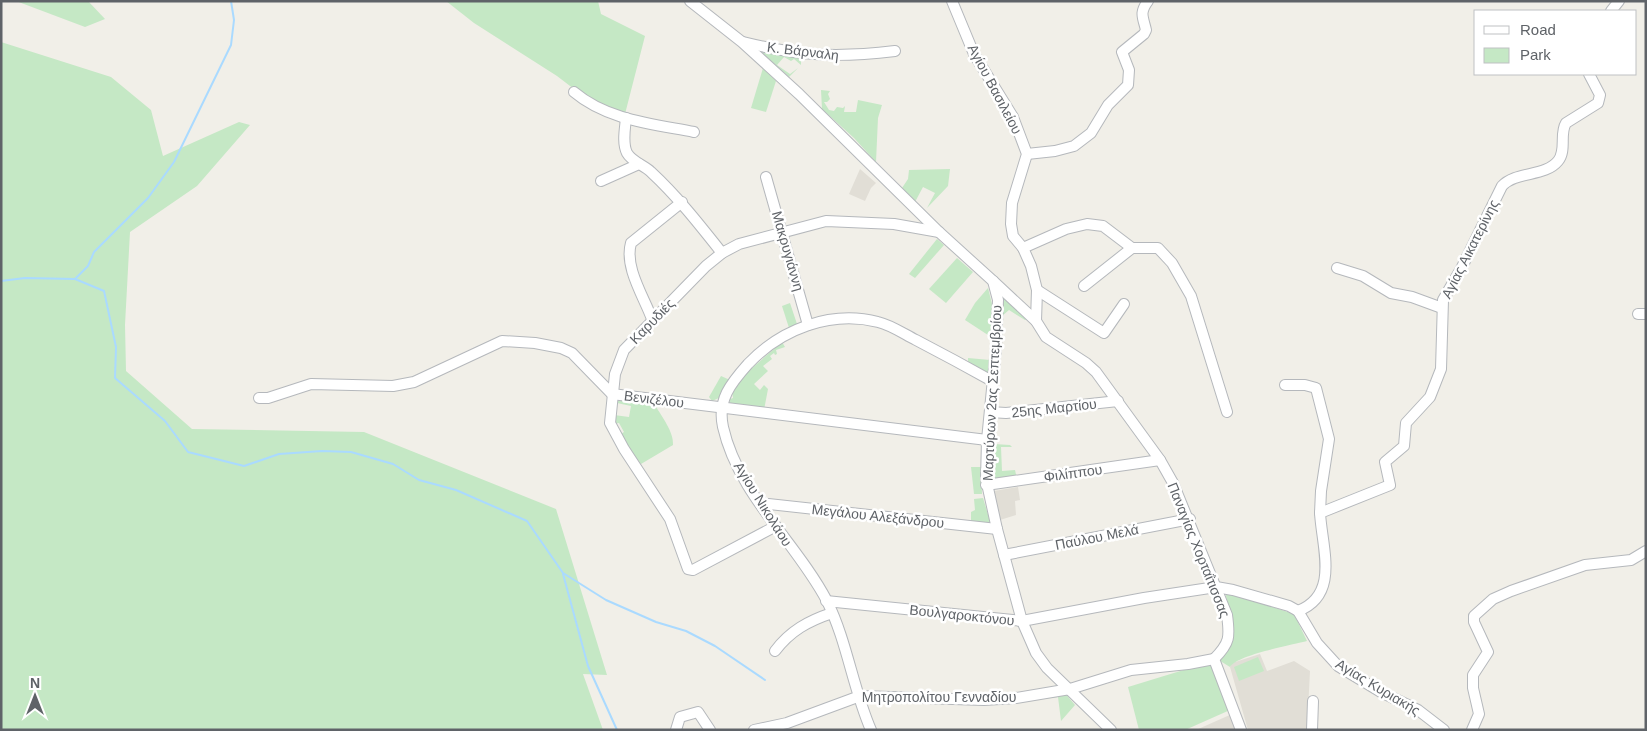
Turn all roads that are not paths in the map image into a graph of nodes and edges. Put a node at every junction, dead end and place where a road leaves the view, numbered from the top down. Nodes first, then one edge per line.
1 (690, 1) edge
2 (952, 1) edge
3 (1148, 1) edge
4 (742, 42) junction
5 (894, 50) dead end
6 (1590, 75) edge
7 (574, 92) dead end
8 (626, 118) junction
9 (694, 132) dead end
10 (1027, 154) junction
11 (639, 164) junction
12 (766, 177) dead end
13 (601, 180) dead end
14 (682, 202) junction
15 (782, 231) junction
16 (939, 232) junction
17 (1023, 248) junction
18 (1132, 248) junction
19 (722, 253) junction
20 (1337, 268) dead end
21 (993, 281) junction
22 (1084, 286) dead end
23 (1037, 290) junction
24 (1124, 304) dead end
25 (1442, 308) junction
26 (652, 320) junction
27 (1036, 321) junction
28 (808, 325) junction
29 (992, 381) junction
30 (1285, 385) dead end
31 (612, 394) junction
32 (259, 398) dead end
33 (1118, 401) junction
34 (721, 407) junction
35 (990, 412) junction
36 (1227, 412) dead end
37 (987, 440) junction
38 (1160, 460) junction
39 (986, 486) junction
40 (760, 503) junction
41 (1320, 514) junction
42 (1190, 519) junction
43 (776, 526) junction
44 (997, 529) junction
45 (1646, 550) edge
46 (1004, 555) junction
47 (1216, 587) junction
48 (826, 600) junction
49 (1298, 611) junction
50 (832, 613) junction
51 (1022, 621) junction
52 (776, 652) dead end
53 (1214, 659) junction
54 (1070, 689) junction
55 (860, 696) junction
56 (1313, 701) dead end
57 (676, 730) edge
58 (710, 730) edge
59 (754, 730) edge
60 (871, 730) edge
61 (1111, 730) edge
62 (1240, 730) edge
63 (1312, 730) edge
64 (1444, 730) edge
65 (1472, 730) edge

1 - 4 street
2 - 10 street, Αγίου Βασιλείου
3 - 10 street
4 - 5 street, Κ. Βάρναλη
4 - 16 street
6 - 25 street, Αγίας Αικατερίνης
7 - 8 street
8 - 9 street
8 - 11 street
10 - 17 street
11 - 13 street
11 - 14 street
12 - 15 street, Μακρυγιάννη
14 - 19 street
14 - 26 street
15 - 16 street, Καρυδιές
15 - 19 street, Καρυδιές
15 - 28 street, Μακρυγιάννη
16 - 21 street
17 - 18 street
17 - 23 street
18 - 22 street
18 - 36 street
19 - 26 street, Καρυδιές
20 - 25 street
21 - 27 street, Παναγίας Χορταΐτισσας
21 - 29 street, Μαρτύρων 2ας Σεπτεμβρίου
23 - 24 street
23 - 27 street
25 - 41 street, Αγίας Αικατερίνης
26 - 31 street, Καρυδιές
27 - 33 street, Παναγίας Χορταΐτισσας
28 - 29 street
28 - 34 street
29 - 35 street, Μαρτύρων 2ας Σεπτεμβρίου
30 - 41 street
31 - 32 street, Βενιζέλου
31 - 34 street, Βενιζέλου
31 - 43 street, Καρυδιές
33 - 35 street, 25ης Μαρτίου
33 - 38 street, Παναγίας Χορταΐτισσας
34 - 37 street, Βενιζέλου
34 - 40 street, Αγίου Νικολάου
35 - 37 street, Μαρτύρων 2ας Σεπτεμβρίου
37 - 39 street, Μαρτύρων 2ας Σεπτεμβρίου
38 - 39 street, Φιλίππου
38 - 42 street, Παναγίας Χορταΐτισσας
39 - 44 street, Μαρτύρων 2ας Σεπτεμβρίου
40 - 43 street, Αγίου Νικολάου
40 - 44 street, Μεγάλου Αλεξάνδρου
41 - 49 street
42 - 46 street, Παύλου Μελά
42 - 47 street, Παναγίας Χορταΐτισσας
43 - 48 street, Αγίου Νικολάου
44 - 46 street, Μαρτύρων 2ας Σεπτεμβρίου
45 - 65 street
46 - 51 street, Μαρτύρων 2ας Σεπτεμβρίου
47 - 49 street
47 - 51 street, Βουλγαροκτόνου
47 - 53 street, Παναγίας Χορταΐτισσας
48 - 50 street, Αγίου Νικολάου
48 - 51 street, Βουλγαροκτόνου
49 - 64 street, Αγίας Κυριακής
50 - 52 street
50 - 55 street, Αγίου Νικολάου
51 - 54 street, Μαρτύρων 2ας Σεπτεμβρίου
53 - 54 street, Μητροπολίτου Γενναδίου
53 - 62 street
54 - 55 street, Μητροπολίτου Γενναδίου
54 - 61 street, Μαρτύρων 2ας Σεπτεμβρίου
55 - 59 street, Μητροπολίτου Γενναδίου
55 - 60 street, Αγίου Νικολάου
56 - 63 street
57 - 58 street

